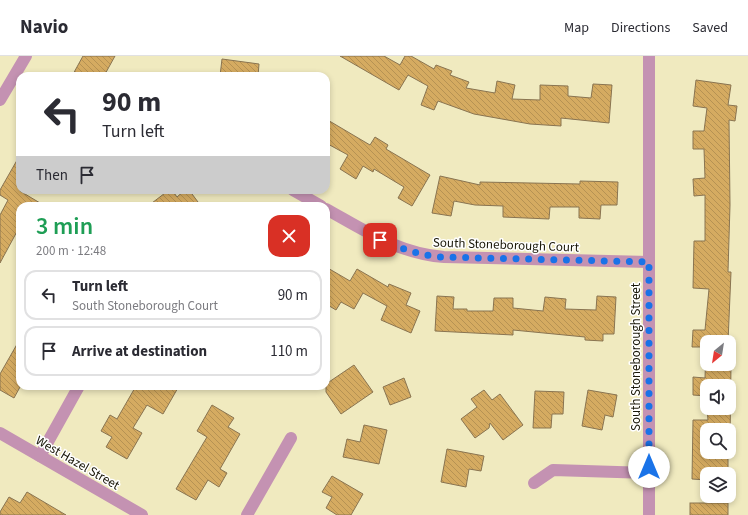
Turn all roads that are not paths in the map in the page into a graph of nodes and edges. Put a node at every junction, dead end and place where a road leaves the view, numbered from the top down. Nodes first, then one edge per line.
1 (26, 56) edge
2 (649, 56) edge
3 (17, 72) edge
4 (16, 73) edge
5 (0, 100) edge
6 (300, 194) edge
7 (314, 202) edge
8 (330, 211) edge
9 (649, 262) junction
10 (77, 390) edge
11 (0, 433) edge
12 (291, 438) dead end
13 (40, 456) junction
14 (649, 473) junction
15 (534, 483) dead end
16 (142, 515) edge
17 (247, 515) edge
18 (649, 515) edge

1 - 3 street
2 - 9 street, South Stoneborough Street
4 - 5 street
6 - 7 street
8 - 9 street, South Stoneborough Court
9 - 14 street, South Stoneborough Street
10 - 13 street
11 - 13 street, West Hazel Street
12 - 17 street
13 - 16 street, West Hazel Street
14 - 15 street
14 - 18 street, South Stoneborough Street

